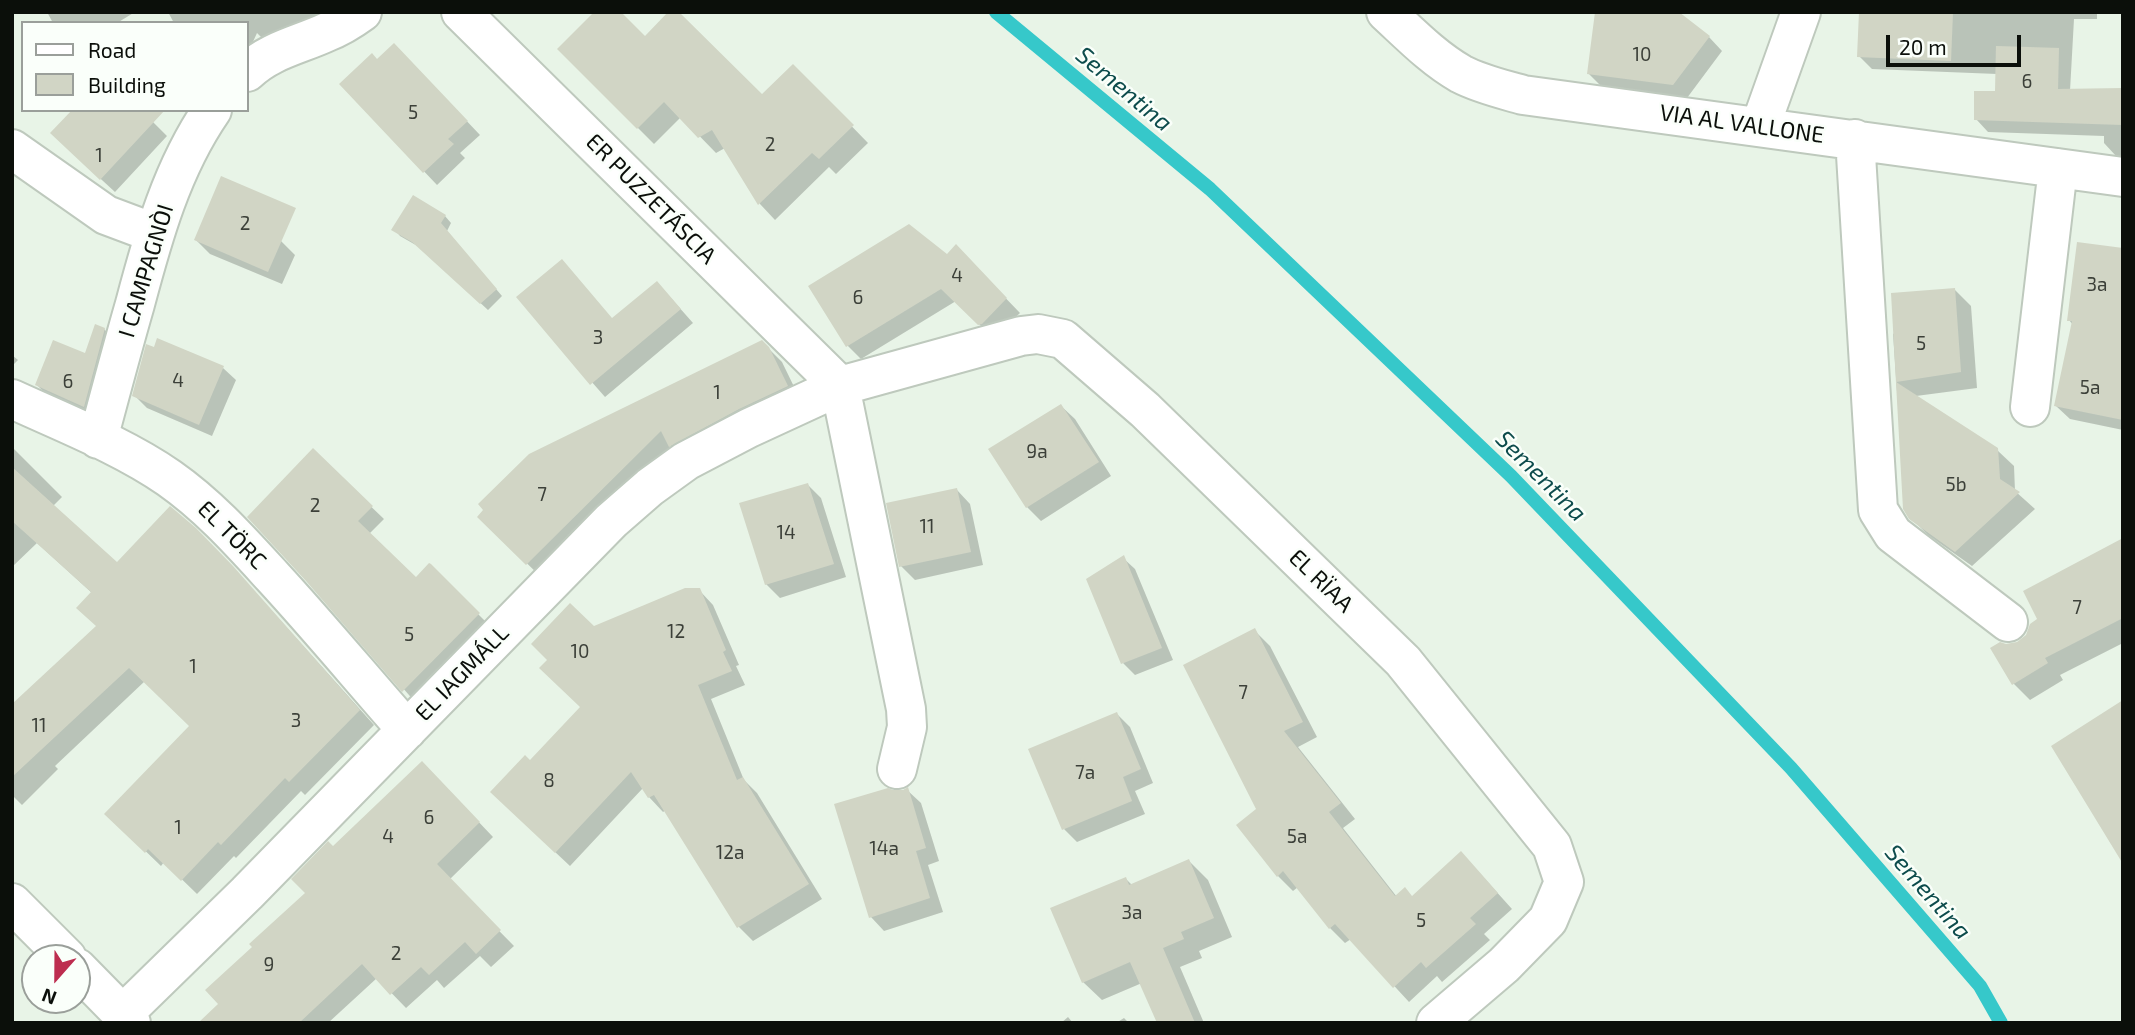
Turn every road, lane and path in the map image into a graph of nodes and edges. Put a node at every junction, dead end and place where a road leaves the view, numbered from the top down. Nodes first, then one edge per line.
1 (362, 12) edge
2 (461, 12) edge
3 (1386, 12) edge
4 (1801, 12) edge
5 (248, 71) edge
6 (211, 112) edge
7 (1759, 127) junction
8 (1855, 139) junction
9 (12, 149) edge
10 (2058, 168) junction
11 (2123, 177) edge
12 (154, 233) junction
13 (840, 386) junction
14 (12, 399) edge
15 (2030, 407) dead end
16 (98, 439) junction
17 (2008, 622) dead end
18 (407, 730) junction
19 (897, 769) dead end
20 (12, 903) edge
21 (53, 944) edge
22 (91, 982) edge
23 (127, 1018) edge
24 (1436, 1023) edge

1 - 5 street
2 - 13 street, ER PUZZETÁSCIA
3 - 7 street, VIA AL VALLONE
4 - 7 street
6 - 12 street, I CAMPAGNÒI
7 - 8 street, VIA AL VALLONE
8 - 10 street, VIA AL VALLONE
8 - 17 street
9 - 12 street
10 - 11 street, VIA AL VALLONE
10 - 15 street
12 - 16 street, I CAMPAGNÒI
13 - 18 street, EL IAGMÁLL
13 - 19 street
13 - 24 street, EL RÏAA
14 - 16 street, EL TÖRC
16 - 18 street, EL TÖRC
18 - 23 street, EL IAGMÁLL
20 - 21 street
22 - 23 street

